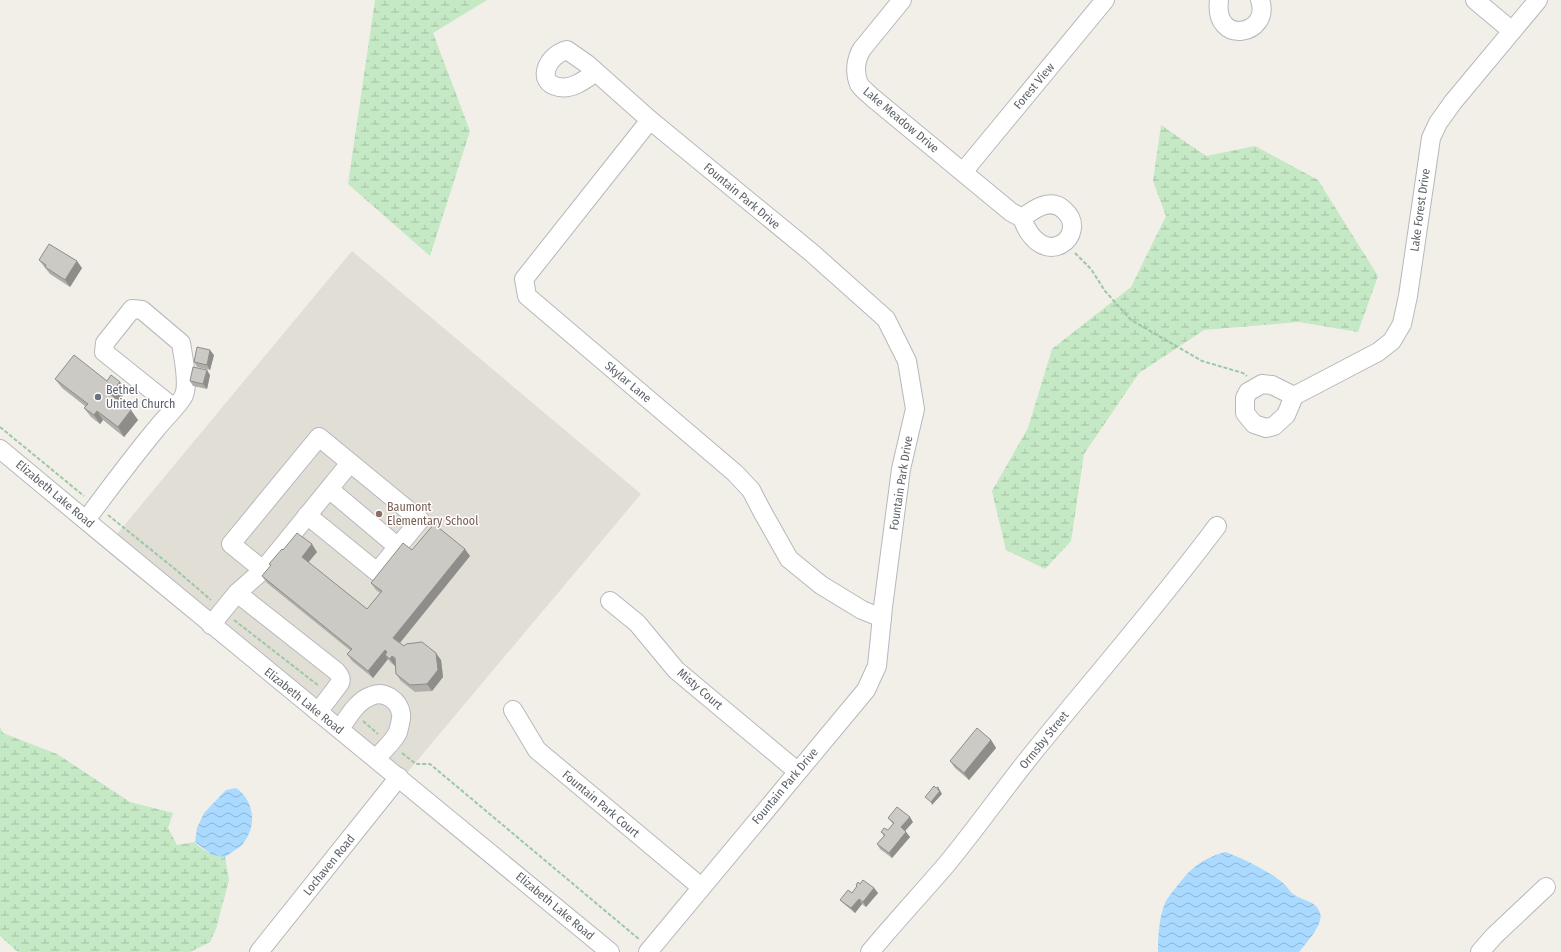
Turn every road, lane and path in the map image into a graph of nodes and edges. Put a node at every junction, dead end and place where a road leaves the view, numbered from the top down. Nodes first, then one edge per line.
1 (902, 0) edge
2 (1105, 0) edge
3 (1219, 0) edge
4 (1260, 0) edge
5 (1475, 0) edge
6 (1538, 0) edge
7 (1512, 31) junction
8 (596, 72) dead end
9 (650, 120) junction
10 (963, 172) junction
11 (1022, 218) junction
12 (1065, 242) junction
13 (1259, 385) junction
14 (1294, 396) junction
15 (174, 408) junction
16 (0, 427) edge
17 (0, 449) edge
18 (350, 463) junction
19 (329, 489) junction
20 (96, 506) junction
21 (307, 515) junction
22 (86, 520) junction
23 (1217, 526) dead end
24 (398, 546) junction
25 (263, 570) junction
26 (237, 593) junction
27 (610, 601) dead end
28 (223, 611) junction
29 (882, 618) junction
30 (211, 625) junction
31 (326, 702) junction
32 (512, 710) dead end
33 (347, 719) junction
34 (389, 743) junction
35 (376, 758) junction
36 (797, 771) junction
37 (399, 777) junction
38 (701, 887) junction
39 (1546, 887) dead end
40 (649, 950) edge
41 (258, 952) edge
42 (610, 952) edge
43 (870, 952) edge
44 (1480, 952) edge

1 - 10 street, Lake Meadow Drive
2 - 10 street, Forest View
3 - 4 street
5 - 7 street
6 - 7 street, Lake Forest Drive
7 - 14 street, Lake Forest Drive
8 - 9 street, Fountain Park Drive
9 - 29 street, Fountain Park Drive
9 - 29 street, Skylar Lane
10 - 11 street, Lake Meadow Drive
11 - 12 street, Lake Meadow Drive
11 - 12 street
12 - 13 path
13 - 14 street
13 - 14 street
15 - 15 street
15 - 20 street
16 - 20 path
17 - 22 street, Elizabeth Lake Road
18 - 19 street
18 - 24 street
18 - 25 street
19 - 21 street
19 - 24 street
20 - 22 street
20 - 28 path
21 - 24 street
21 - 25 street
22 - 30 street, Elizabeth Lake Road
23 - 43 street, Ormsby Street
25 - 26 street
26 - 28 street
26 - 31 street
27 - 36 street, Misty Court
28 - 30 street
28 - 31 path
29 - 36 street, Fountain Park Drive
30 - 31 street, Elizabeth Lake Road
31 - 33 street, Elizabeth Lake Road
32 - 38 street, Fountain Park Court
33 - 34 path
33 - 34 street
33 - 35 street, Elizabeth Lake Road
34 - 35 street
34 - 40 path
35 - 37 street, Elizabeth Lake Road
36 - 38 street, Fountain Park Drive
37 - 41 street, Lochaven Road
37 - 42 street, Elizabeth Lake Road
38 - 40 street, Fountain Park Drive
39 - 44 street

